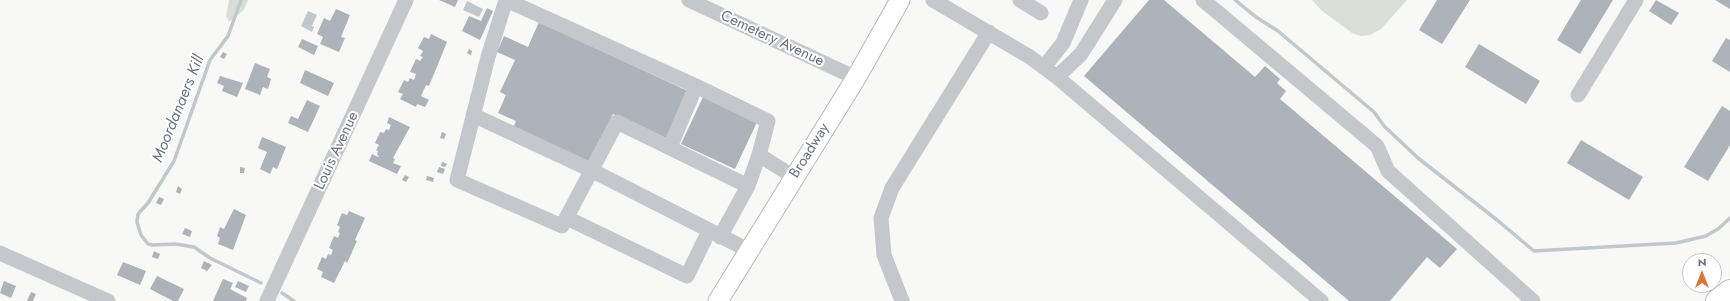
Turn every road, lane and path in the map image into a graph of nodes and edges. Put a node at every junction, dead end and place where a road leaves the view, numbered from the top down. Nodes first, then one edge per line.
1 (406, 0) edge
2 (689, 0) edge
3 (899, 0) edge
4 (933, 0) edge
5 (1020, 0) edge
6 (1081, 0) edge
7 (1115, 0) edge
8 (1203, 0) edge
9 (1636, 0) edge
10 (1041, 13) dead end
11 (989, 32) junction
12 (1044, 67) junction
13 (1057, 77) junction
14 (856, 78) junction
15 (696, 86) junction
16 (1578, 95) dead end
17 (473, 115) junction
18 (670, 147) junction
19 (759, 155) junction
20 (592, 170) junction
21 (794, 176) junction
22 (748, 186) junction
23 (567, 218) junction
24 (715, 234) junction
25 (748, 250) junction
26 (0, 253) edge
27 (1730, 291) edge
28 (108, 301) edge
29 (267, 301) edge
30 (718, 301) edge
31 (902, 301) edge
32 (1321, 301) edge
33 (1533, 301) edge
34 (1718, 301) edge

1 - 29 street, Louis Avenue
2 - 14 street, Cemetery Avenue
3 - 14 main road, Broadway
4 - 11 street
5 - 10 street
6 - 12 street
7 - 13 street
8 - 33 street
9 - 16 street
11 - 12 street
11 - 31 street
12 - 13 street
13 - 32 street
14 - 21 main road, Broadway
15 - 17 street
15 - 18 street
15 - 19 street
17 - 20 street
17 - 23 street
18 - 20 street
18 - 22 street
19 - 21 street
19 - 22 street
20 - 23 street
20 - 24 street
21 - 25 main road, Broadway
22 - 24 street
23 - 24 street
24 - 25 street
25 - 30 main road, Broadway
26 - 28 street
27 - 34 highway

